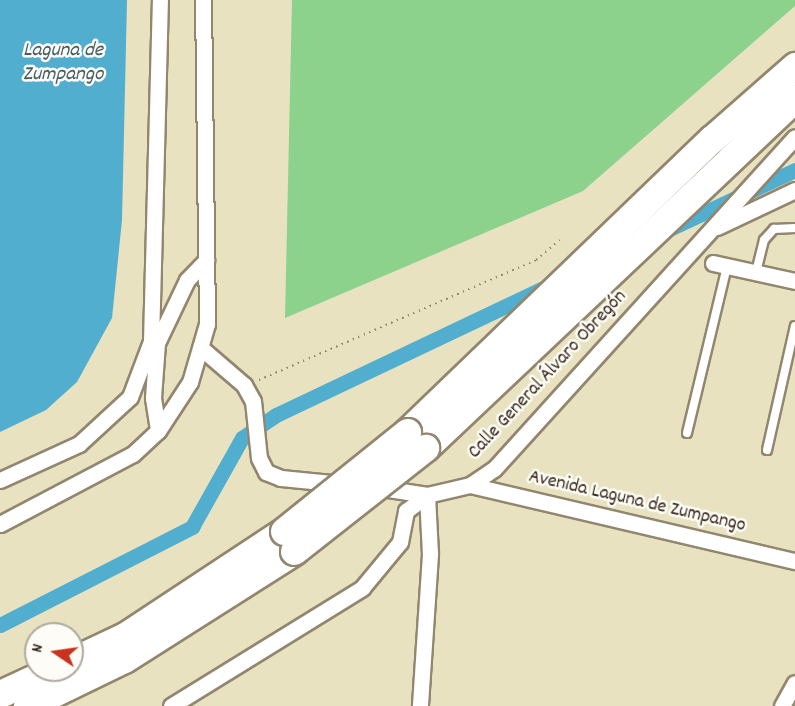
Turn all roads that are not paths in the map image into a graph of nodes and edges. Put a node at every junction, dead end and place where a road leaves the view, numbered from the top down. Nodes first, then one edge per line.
1 (160, 0) edge
2 (203, 0) edge
3 (795, 66) edge
4 (795, 98) edge
5 (795, 137) edge
6 (795, 190) edge
7 (659, 206) junction
8 (795, 228) edge
9 (706, 232) junction
10 (206, 260) junction
11 (720, 264) joint
12 (756, 272) junction
13 (795, 281) edge
14 (795, 326) edge
15 (154, 342) junction
16 (201, 348) junction
17 (158, 431) junction
18 (687, 433) dead end
19 (767, 450) dead end
20 (0, 480) edge
21 (470, 485) junction
22 (427, 495) junction
23 (0, 524) edge
24 (289, 541) junction
25 (795, 561) edge
26 (84, 655) edge
27 (26, 682) edge
28 (795, 683) edge
29 (0, 694) edge
30 (27, 706) edge
31 (171, 706) edge
32 (420, 706) edge
33 (782, 706) edge

1 - 15 street
2 - 10 street
3 - 7 highway
4 - 7 highway
5 - 9 street, Calle General Álvaro Obregón
6 - 9 street
7 - 24 highway, bridge
8 - 12 lane
9 - 21 street, Calle General Álvaro Obregón
10 - 15 street
10 - 16 street
11 - 12 street
11 - 18 lane
12 - 13 street
14 - 19 lane
15 - 17 street
15 - 20 street
16 - 17 street
16 - 22 street
17 - 23 street
21 - 22 street, Calle General Álvaro Obregón
21 - 25 street, Avenida Laguna de Zumpango
22 - 31 street, Calle General Álvaro Obregón
22 - 32 street
24 - 26 highway
24 - 30 highway
27 - 29 highway
28 - 33 street

